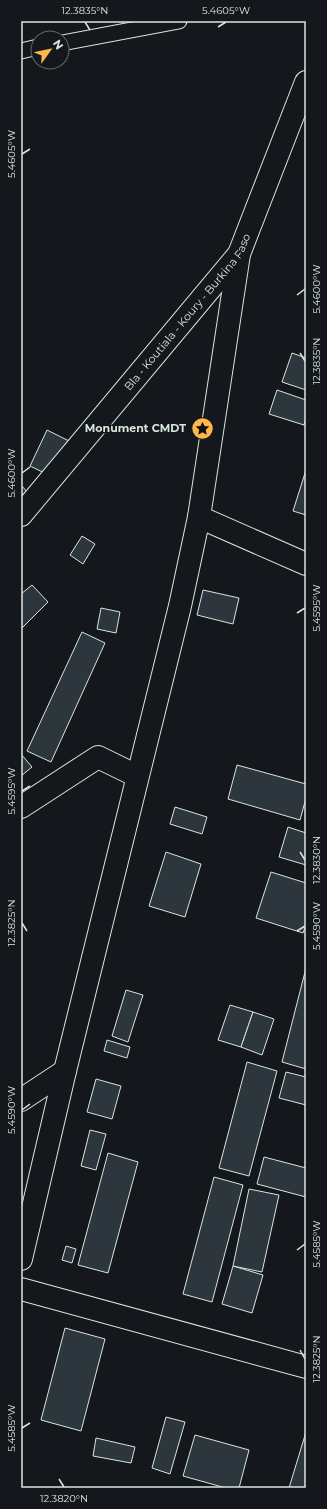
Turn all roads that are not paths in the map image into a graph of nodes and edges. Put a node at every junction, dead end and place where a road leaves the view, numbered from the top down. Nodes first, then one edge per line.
1 (179, 21) edge
2 (70, 41) edge
3 (306, 82) edge
4 (238, 254) junction
5 (21, 514) edge
6 (199, 517) junction
7 (306, 564) edge
8 (137, 776) junction
9 (21, 807) edge
10 (65, 1070) junction
11 (21, 1100) edge
12 (21, 1259) edge
13 (21, 1289) edge
14 (306, 1367) edge

1 - 2 lane
3 - 4 street, Bla - Koutiala - Koury - Burkina Faso
4 - 5 street, Bla - Koutiala - Koury - Burkina Faso
4 - 6 street
6 - 7 street
6 - 8 street
8 - 9 street
8 - 10 street
10 - 11 street
10 - 12 street
13 - 14 street

